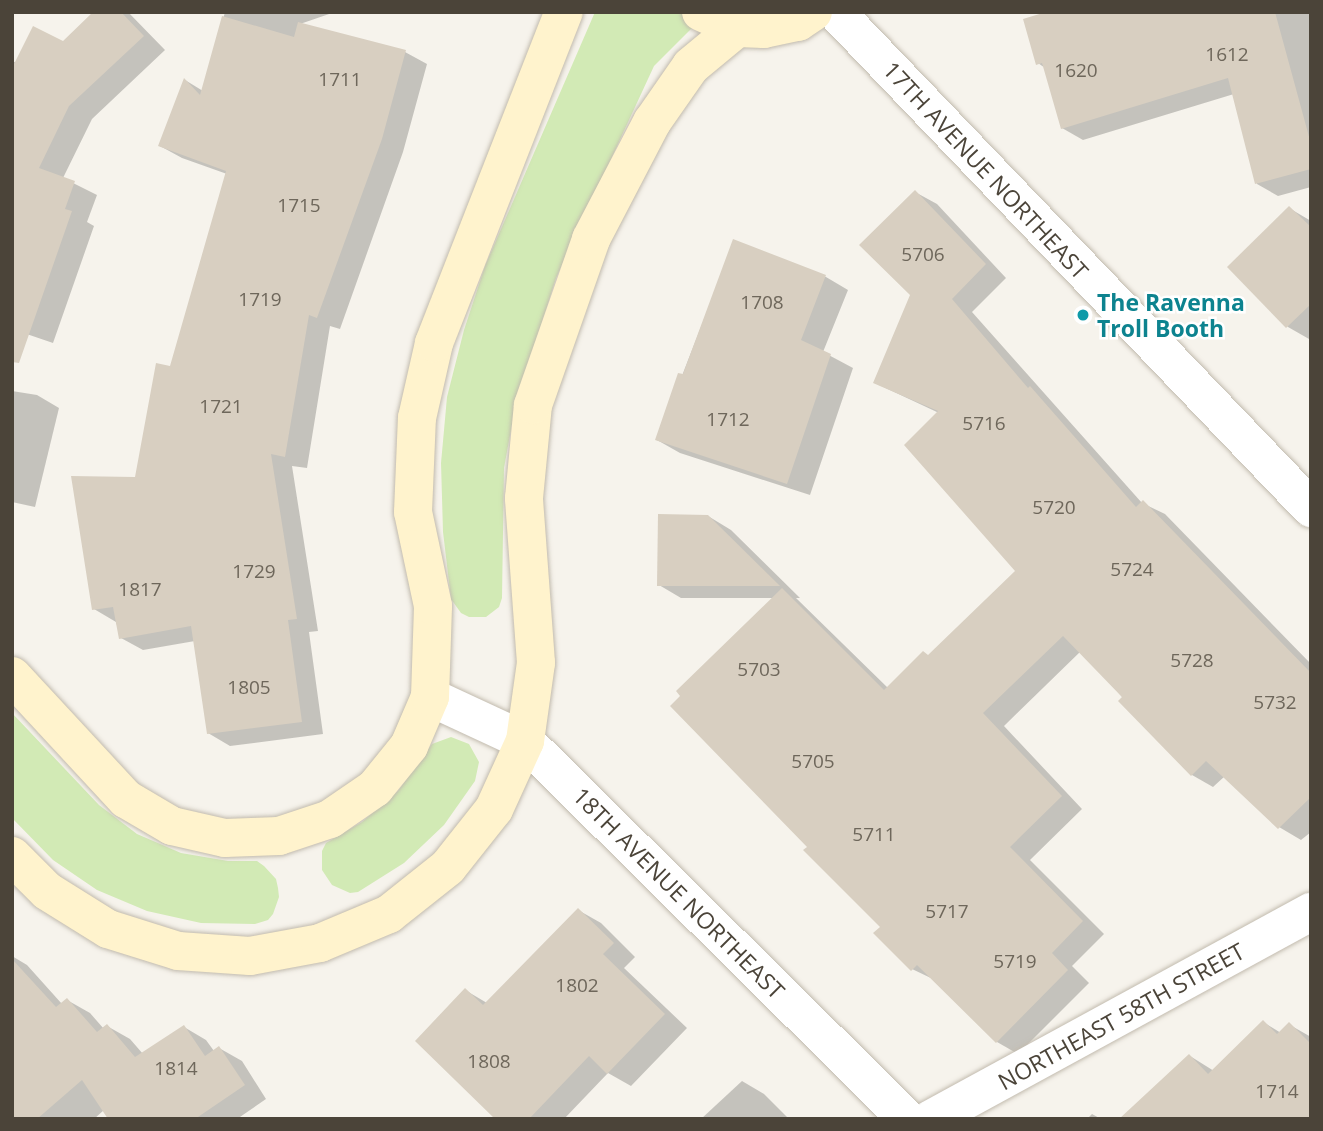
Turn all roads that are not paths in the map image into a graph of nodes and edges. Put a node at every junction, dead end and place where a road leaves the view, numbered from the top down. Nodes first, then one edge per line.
1 (564, 12) edge
2 (701, 12) edge
3 (813, 12) edge
4 (836, 12) edge
5 (737, 28) junction
6 (1311, 508) edge
7 (12, 676) edge
8 (430, 697) junction
9 (524, 741) junction
10 (12, 856) edge
11 (1311, 912) edge
12 (907, 1119) edge
13 (931, 1119) edge

1 - 8 main road
2 - 5 main road
3 - 5 main road
4 - 6 street, 17TH AVENUE NORTHEAST
5 - 9 main road
7 - 8 main road
8 - 9 street, 18TH AVENUE NORTHEAST
9 - 10 main road
9 - 12 street, 18TH AVENUE NORTHEAST
11 - 13 street, NORTHEAST 58TH STREET

